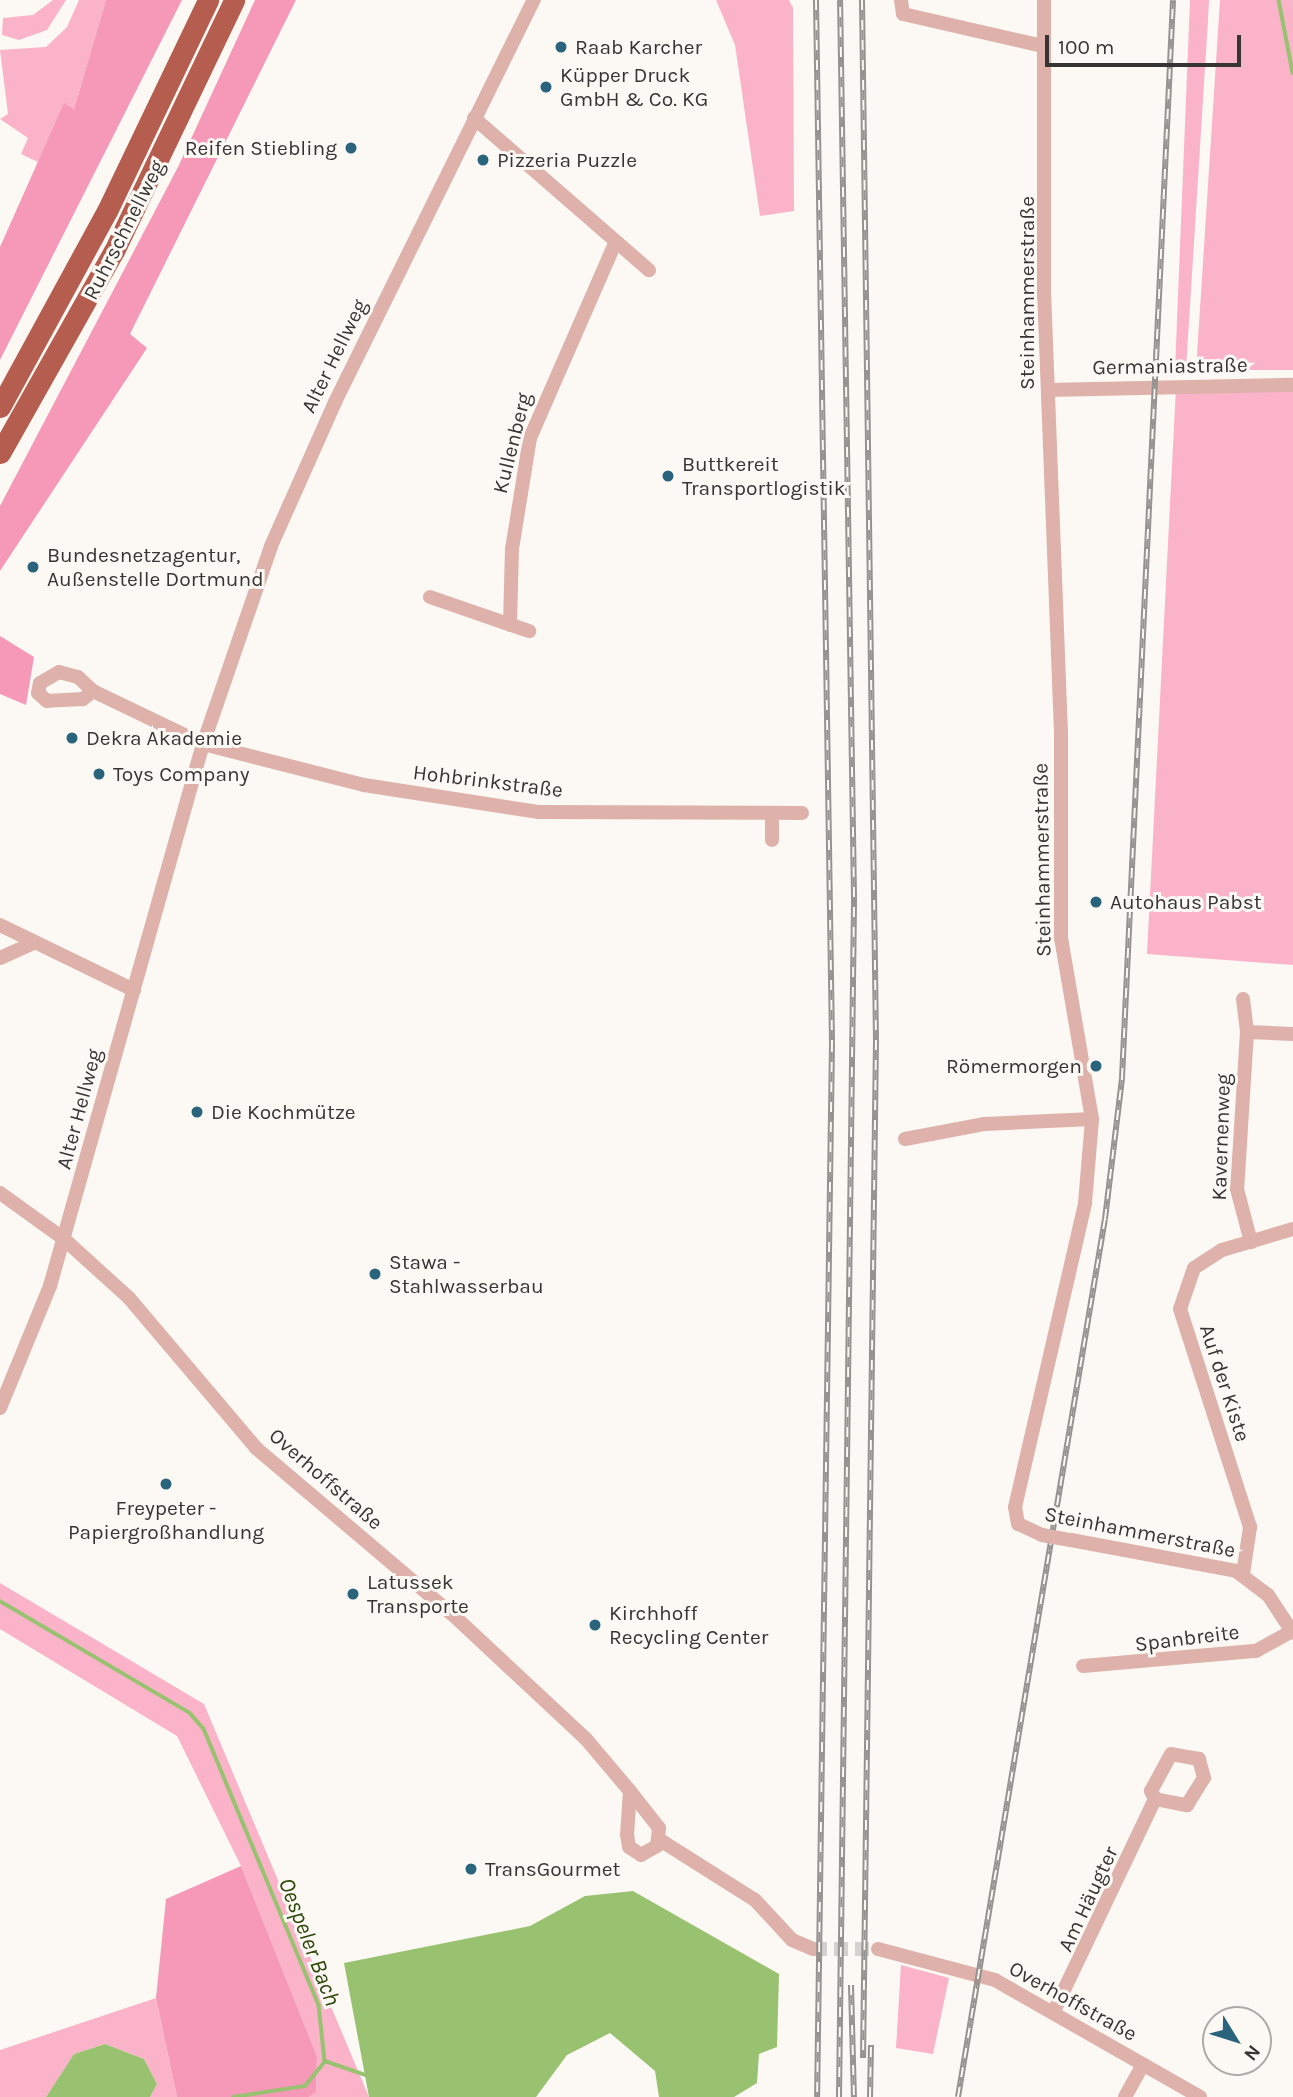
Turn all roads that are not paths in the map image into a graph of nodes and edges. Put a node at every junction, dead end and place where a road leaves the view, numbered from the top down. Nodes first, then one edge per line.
1 (208, 0) edge
2 (234, 0) edge
3 (534, 0) edge
4 (901, 0) edge
5 (1044, 0) edge
6 (1043, 46) junction
7 (474, 118) junction
8 (615, 243) junction
9 (649, 270) dead end
10 (1293, 384) edge
11 (1048, 390) junction
12 (0, 407) edge
13 (0, 453) edge
14 (430, 597) dead end
15 (510, 625) junction
16 (529, 631) dead end
17 (93, 691) dead end
18 (203, 744) junction
19 (772, 813) junction
20 (802, 813) dead end
21 (772, 840) dead end
22 (0, 925) edge
23 (34, 943) junction
24 (0, 958) edge
25 (134, 990) junction
26 (1242, 999) dead end
27 (1247, 1032) junction
28 (1293, 1034) edge
29 (1092, 1119) junction
30 (905, 1139) dead end
31 (0, 1193) edge
32 (1293, 1229) edge
33 (64, 1239) junction
34 (1251, 1242) junction
35 (0, 1408) edge
36 (1243, 1574) junction
37 (1292, 1632) edge
38 (1083, 1666) dead end
39 (631, 1791) junction
40 (1155, 1799) dead end
41 (660, 1840) junction
42 (813, 1949) tunnel mouth
43 (878, 1949) tunnel mouth
44 (1053, 2013) junction
45 (1143, 2065) junction
46 (1125, 2097) edge
47 (1200, 2097) edge

1 - 12 highway, Ruhrschnellweg
2 - 13 highway, Ruhrschnellweg
3 - 7 street, Alter Hellweg
4 - 6 street
5 - 6 street, Steinhammerstraße
6 - 11 street, Steinhammerstraße
7 - 8 street
7 - 18 street, Alter Hellweg
8 - 9 street
8 - 15 street, Kullenberg
10 - 11 street, Germaniastraße
11 - 29 street, Steinhammerstraße
14 - 15 street
15 - 16 street
17 - 18 street
18 - 19 street, Hohbrinkstraße
18 - 25 street, Alter Hellweg
19 - 20 street, Hohbrinkstraße
19 - 21 street
22 - 23 street
23 - 24 street
23 - 25 street
25 - 33 street, Alter Hellweg
26 - 27 street, Kavernenweg
27 - 28 street
27 - 34 street, Kavernenweg
29 - 30 street
29 - 36 street, Steinhammerstraße, bridge
31 - 33 street, Overhoffstraße
32 - 34 street, Auf der Kiste
33 - 35 street, Alter Hellweg
33 - 39 street, Overhoffstraße
34 - 36 street, Auf der Kiste
36 - 37 street, Steinhammerstraße
37 - 38 street, Spanbreite
39 - 41 street, Overhoffstraße
39 - 41 street
40 - 44 street, Am Häugter
41 - 42 street
43 - 44 street, Overhoffstraße
44 - 45 street, Overhoffstraße
45 - 46 street
45 - 47 street, Overhoffstraße

